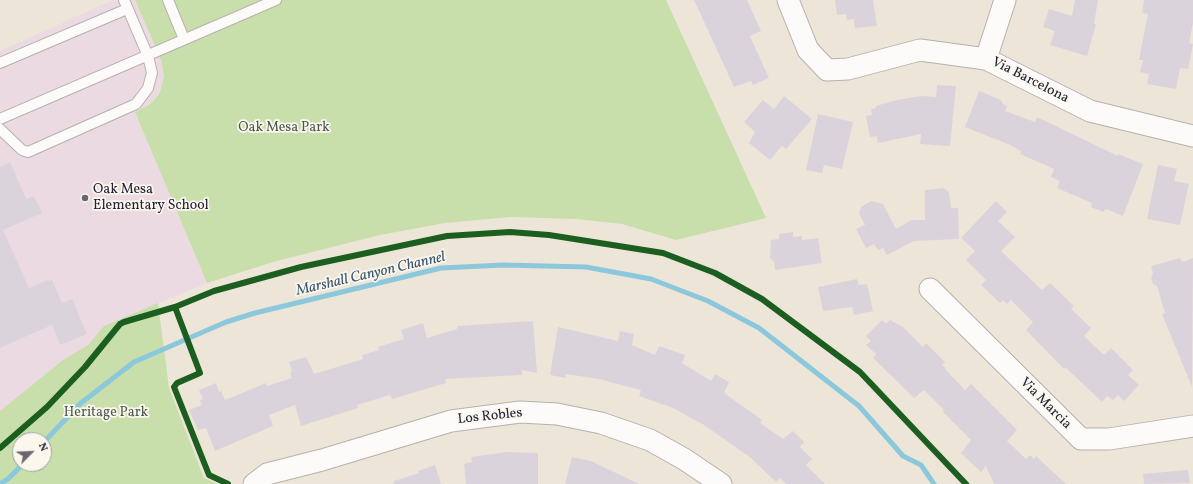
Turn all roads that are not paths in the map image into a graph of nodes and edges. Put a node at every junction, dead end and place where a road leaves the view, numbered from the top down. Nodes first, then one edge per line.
1 (168, 0) edge
2 (276, 0) edge
3 (788, 0) edge
4 (1005, 0) edge
5 (126, 4) edge
6 (184, 39) junction
7 (148, 56) junction
8 (986, 59) junction
9 (0, 63) edge
10 (0, 119) edge
11 (0, 129) edge
12 (1193, 136) edge
13 (930, 289) dead end
14 (1193, 426) edge
15 (254, 484) edge
16 (722, 484) edge

1 - 6 lane
2 - 6 lane
3 - 8 street, Via Barcelona
4 - 8 street
5 - 7 lane
5 - 9 lane
6 - 7 lane
7 - 10 lane
7 - 11 lane
8 - 12 street, Via Barcelona
13 - 14 street, Via Marcia
15 - 16 street, Los Robles

